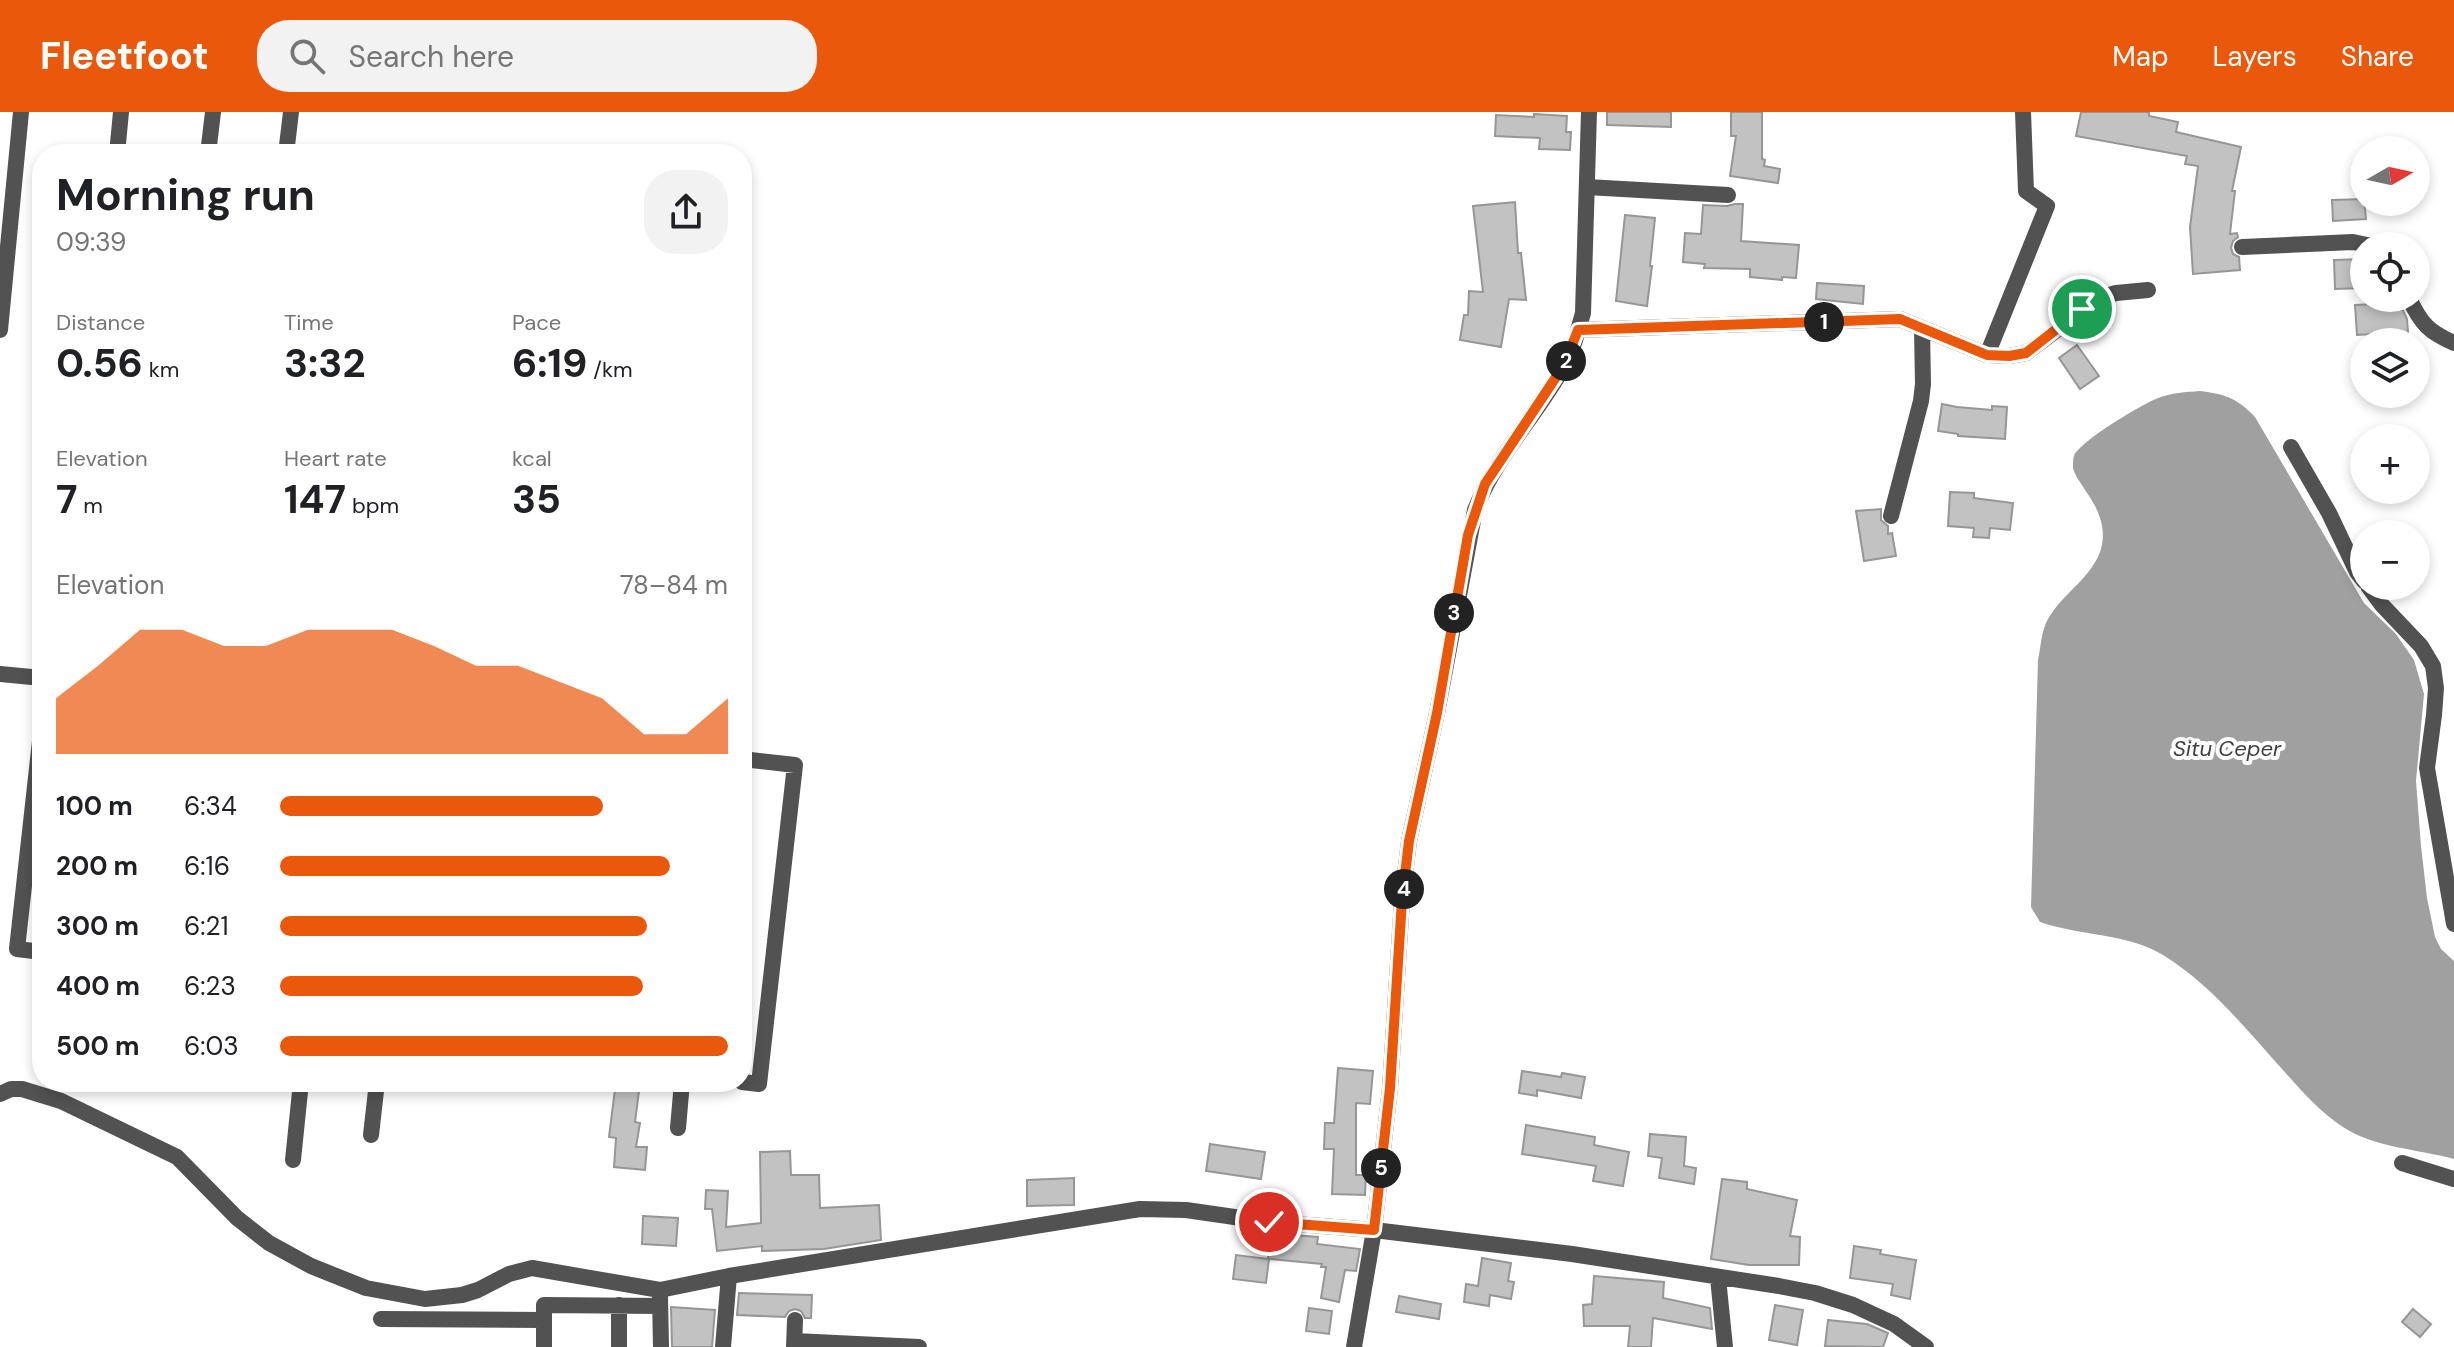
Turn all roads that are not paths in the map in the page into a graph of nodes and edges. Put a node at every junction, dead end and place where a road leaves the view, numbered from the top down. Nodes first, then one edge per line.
1 (21, 112) edge
2 (121, 112) edge
3 (213, 112) edge
4 (291, 112) edge
5 (1589, 112) edge
6 (2023, 112) edge
7 (118, 144) edge
8 (209, 144) edge
9 (287, 144) edge
10 (1587, 187) junction
11 (7, 189) edge
12 (1728, 195) dead end
13 (2350, 242) edge
14 (2242, 247) dead end
15 (2148, 290) dead end
16 (2415, 312) edge
17 (1922, 328) junction
18 (0, 330) edge
19 (1578, 330) junction
20 (2454, 343) edge
21 (1987, 355) junction
22 (2291, 447) dead end
23 (1891, 516) dead end
24 (2350, 557) edge
25 (2378, 600) edge
26 (0, 674) edge
27 (32, 677) edge
28 (752, 760) edge
29 (32, 813) edge
30 (2454, 924) edge
31 (32, 951) edge
32 (752, 1083) edge
33 (300, 1092) edge
34 (376, 1092) edge
35 (681, 1092) edge
36 (0, 1094) edge
37 (678, 1128) dead end
38 (371, 1135) dead end
39 (293, 1160) dead end
40 (2402, 1163) dead end
41 (2454, 1179) edge
42 (1374, 1230) junction
43 (729, 1276) junction
44 (1718, 1278) junction
45 (660, 1298) junction
46 (619, 1305) junction
47 (381, 1319) dead end
48 (544, 1320) junction
49 (795, 1320) dead end
50 (794, 1344) edge
51 (544, 1347) edge
52 (619, 1347) edge
53 (661, 1347) edge
54 (723, 1347) edge
55 (919, 1347) edge
56 (1354, 1347) edge
57 (1725, 1347) edge
58 (1926, 1347) edge

1 - 11 street
2 - 7 street
3 - 8 street
4 - 9 street
5 - 10 street
6 - 21 street
10 - 12 street
10 - 19 street
11 - 18 street
13 - 14 street
15 - 21 street
16 - 20 street
17 - 19 street
17 - 21 street
17 - 23 street
19 - 42 street
22 - 24 street
25 - 30 street
26 - 27 street
28 - 32 street
29 - 31 street
33 - 39 street
34 - 38 street
35 - 37 street
36 - 45 street
40 - 41 street
42 - 43 street
42 - 44 street
42 - 56 street
43 - 45 street
43 - 54 street
44 - 57 street
44 - 58 street
45 - 46 street
45 - 53 street
46 - 48 street
46 - 52 street
47 - 48 street
48 - 51 street
49 - 50 street
50 - 55 street

